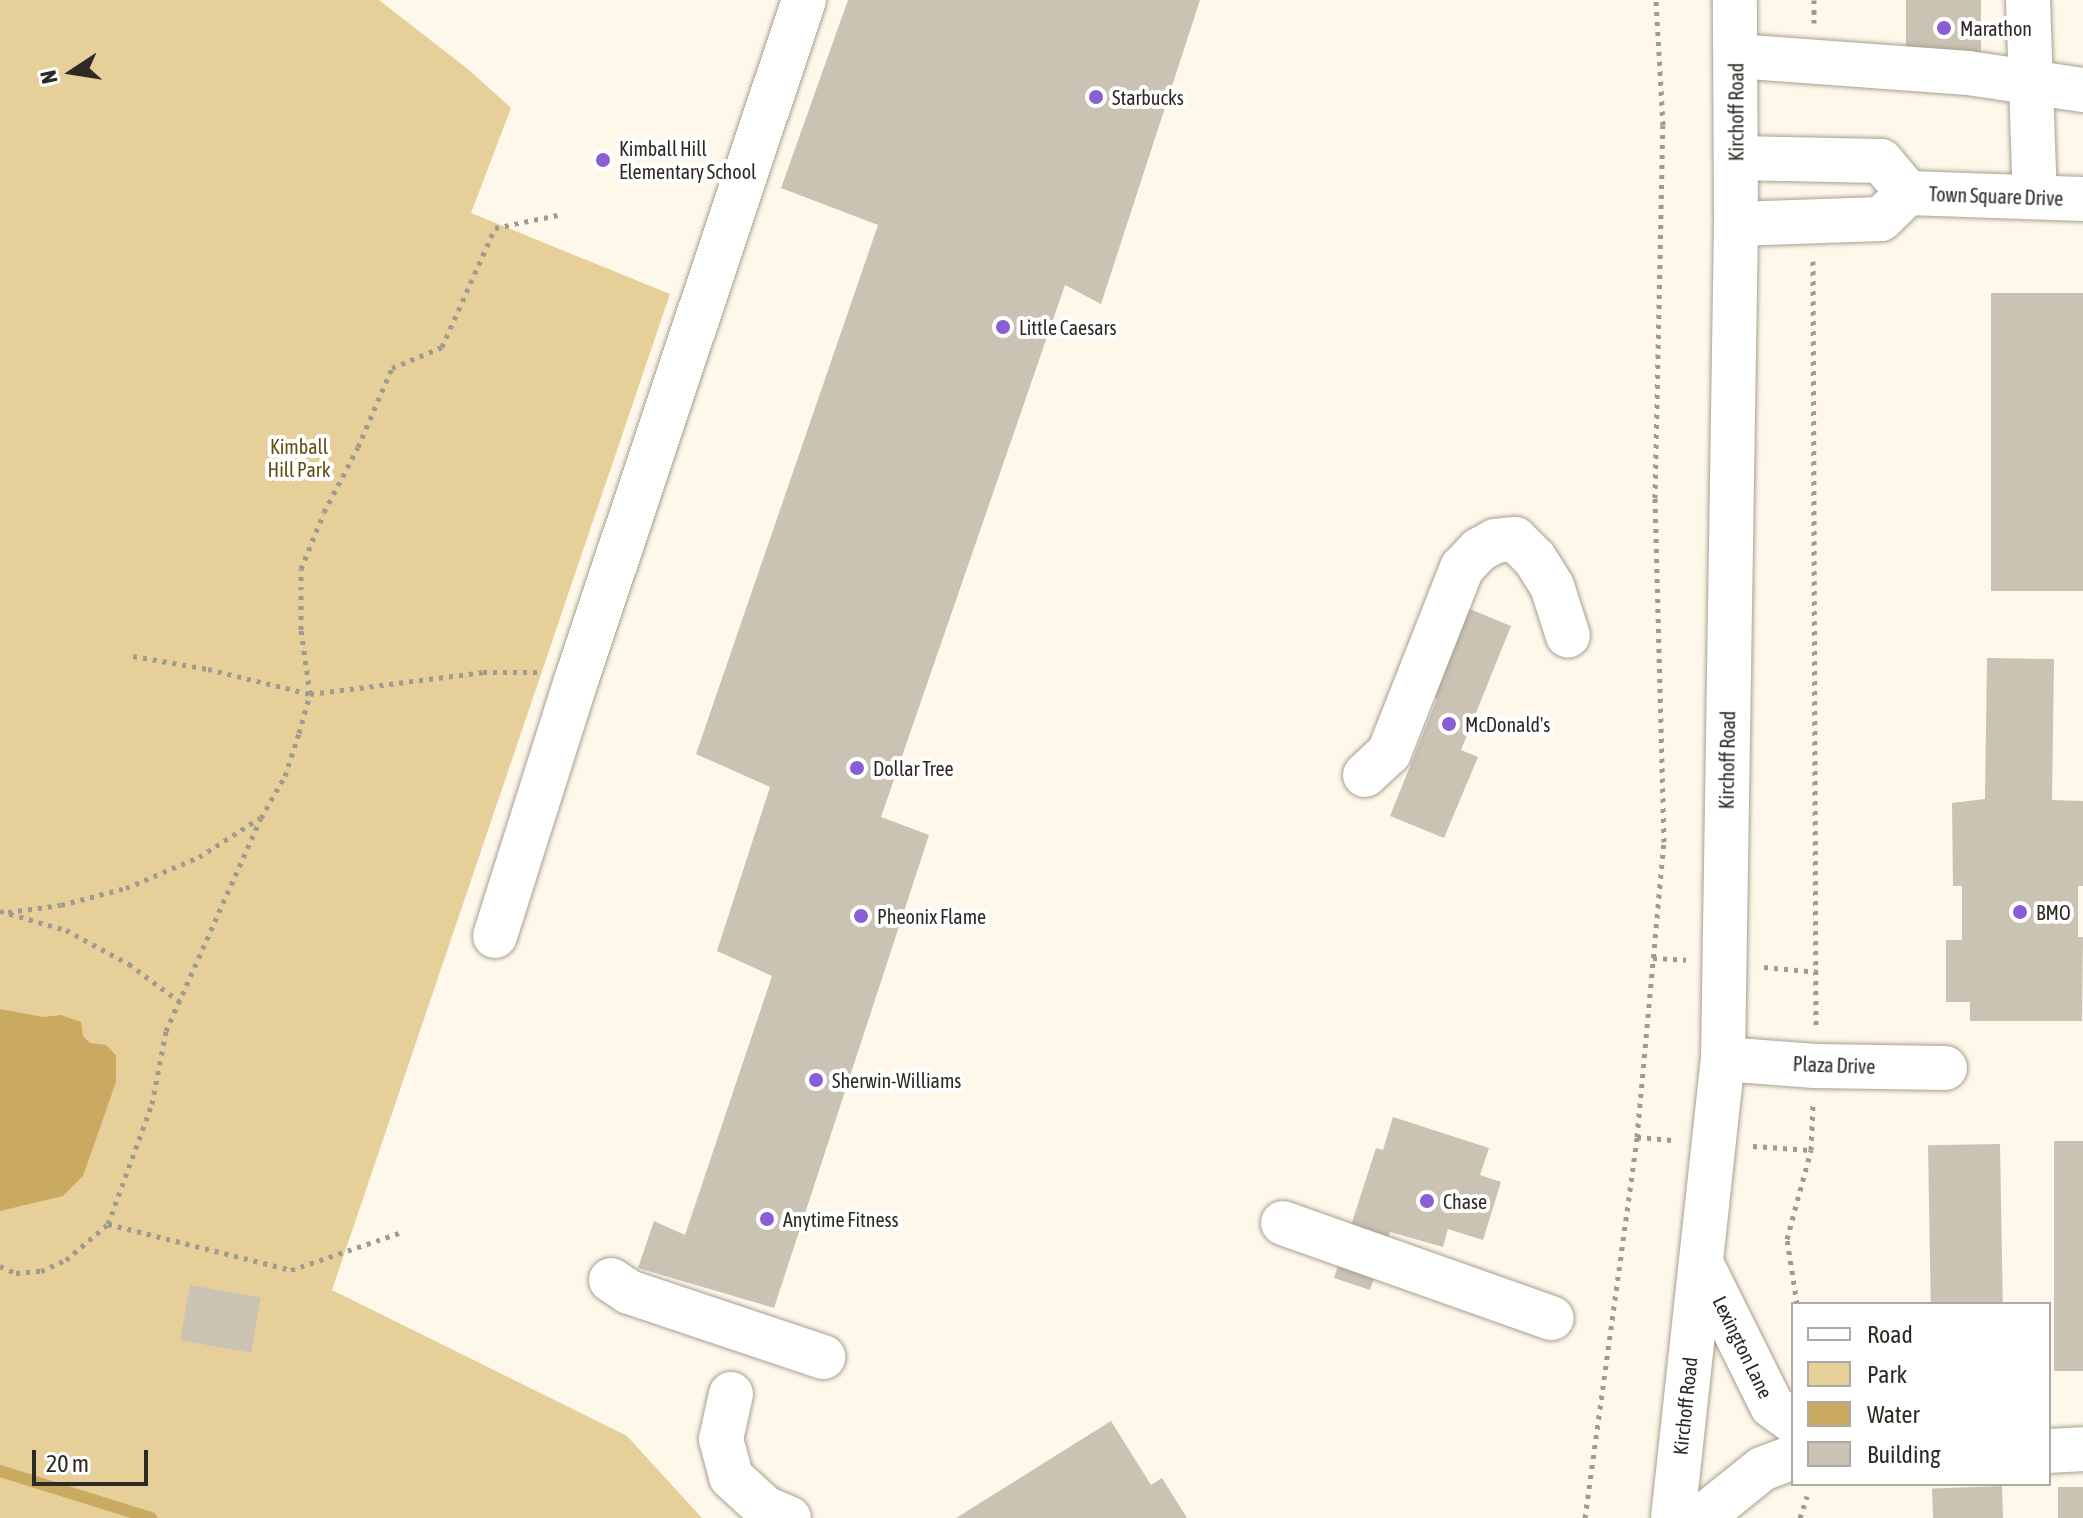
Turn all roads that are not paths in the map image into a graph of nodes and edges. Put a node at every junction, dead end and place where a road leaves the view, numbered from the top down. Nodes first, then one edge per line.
1 (804, 0) edge
2 (1735, 0) edge
3 (2028, 0) edge
4 (1736, 56) junction
5 (2031, 83) junction
6 (2083, 90) edge
7 (1736, 158) junction
8 (1908, 193) junction
9 (2035, 197) junction
10 (2083, 199) edge
11 (1736, 224) junction
12 (1568, 636) dead end
13 (1365, 775) dead end
14 (495, 936) dead end
15 (1723, 1059) junction
16 (1945, 1068) dead end
17 (1283, 1223) dead end
18 (1702, 1265) junction
19 (611, 1280) dead end
20 (1552, 1318) dead end
21 (823, 1357) dead end
22 (731, 1394) dead end
23 (1791, 1420) edge
24 (2083, 1449) edge
25 (2051, 1451) edge
26 (1791, 1458) edge
27 (789, 1518) edge
28 (1673, 1518) edge
29 (1701, 1518) edge

1 - 14 main road
2 - 4 main road, Kirchoff Road
3 - 5 main road
4 - 5 main road
4 - 7 main road, Kirchoff Road
5 - 6 main road
5 - 9 main road
7 - 8 main road, Town Square Drive
7 - 11 main road, Kirchoff Road
8 - 9 main road, Town Square Drive
8 - 11 main road, Town Square Drive
9 - 10 main road, Town Square Drive
11 - 15 main road, Kirchoff Road
12 - 13 main road
15 - 16 main road, Plaza Drive
15 - 18 main road, Kirchoff Road
17 - 20 main road
18 - 23 main road, Lexington Lane
18 - 28 main road, Kirchoff Road
19 - 21 main road
22 - 27 main road
24 - 25 main road
26 - 29 main road

